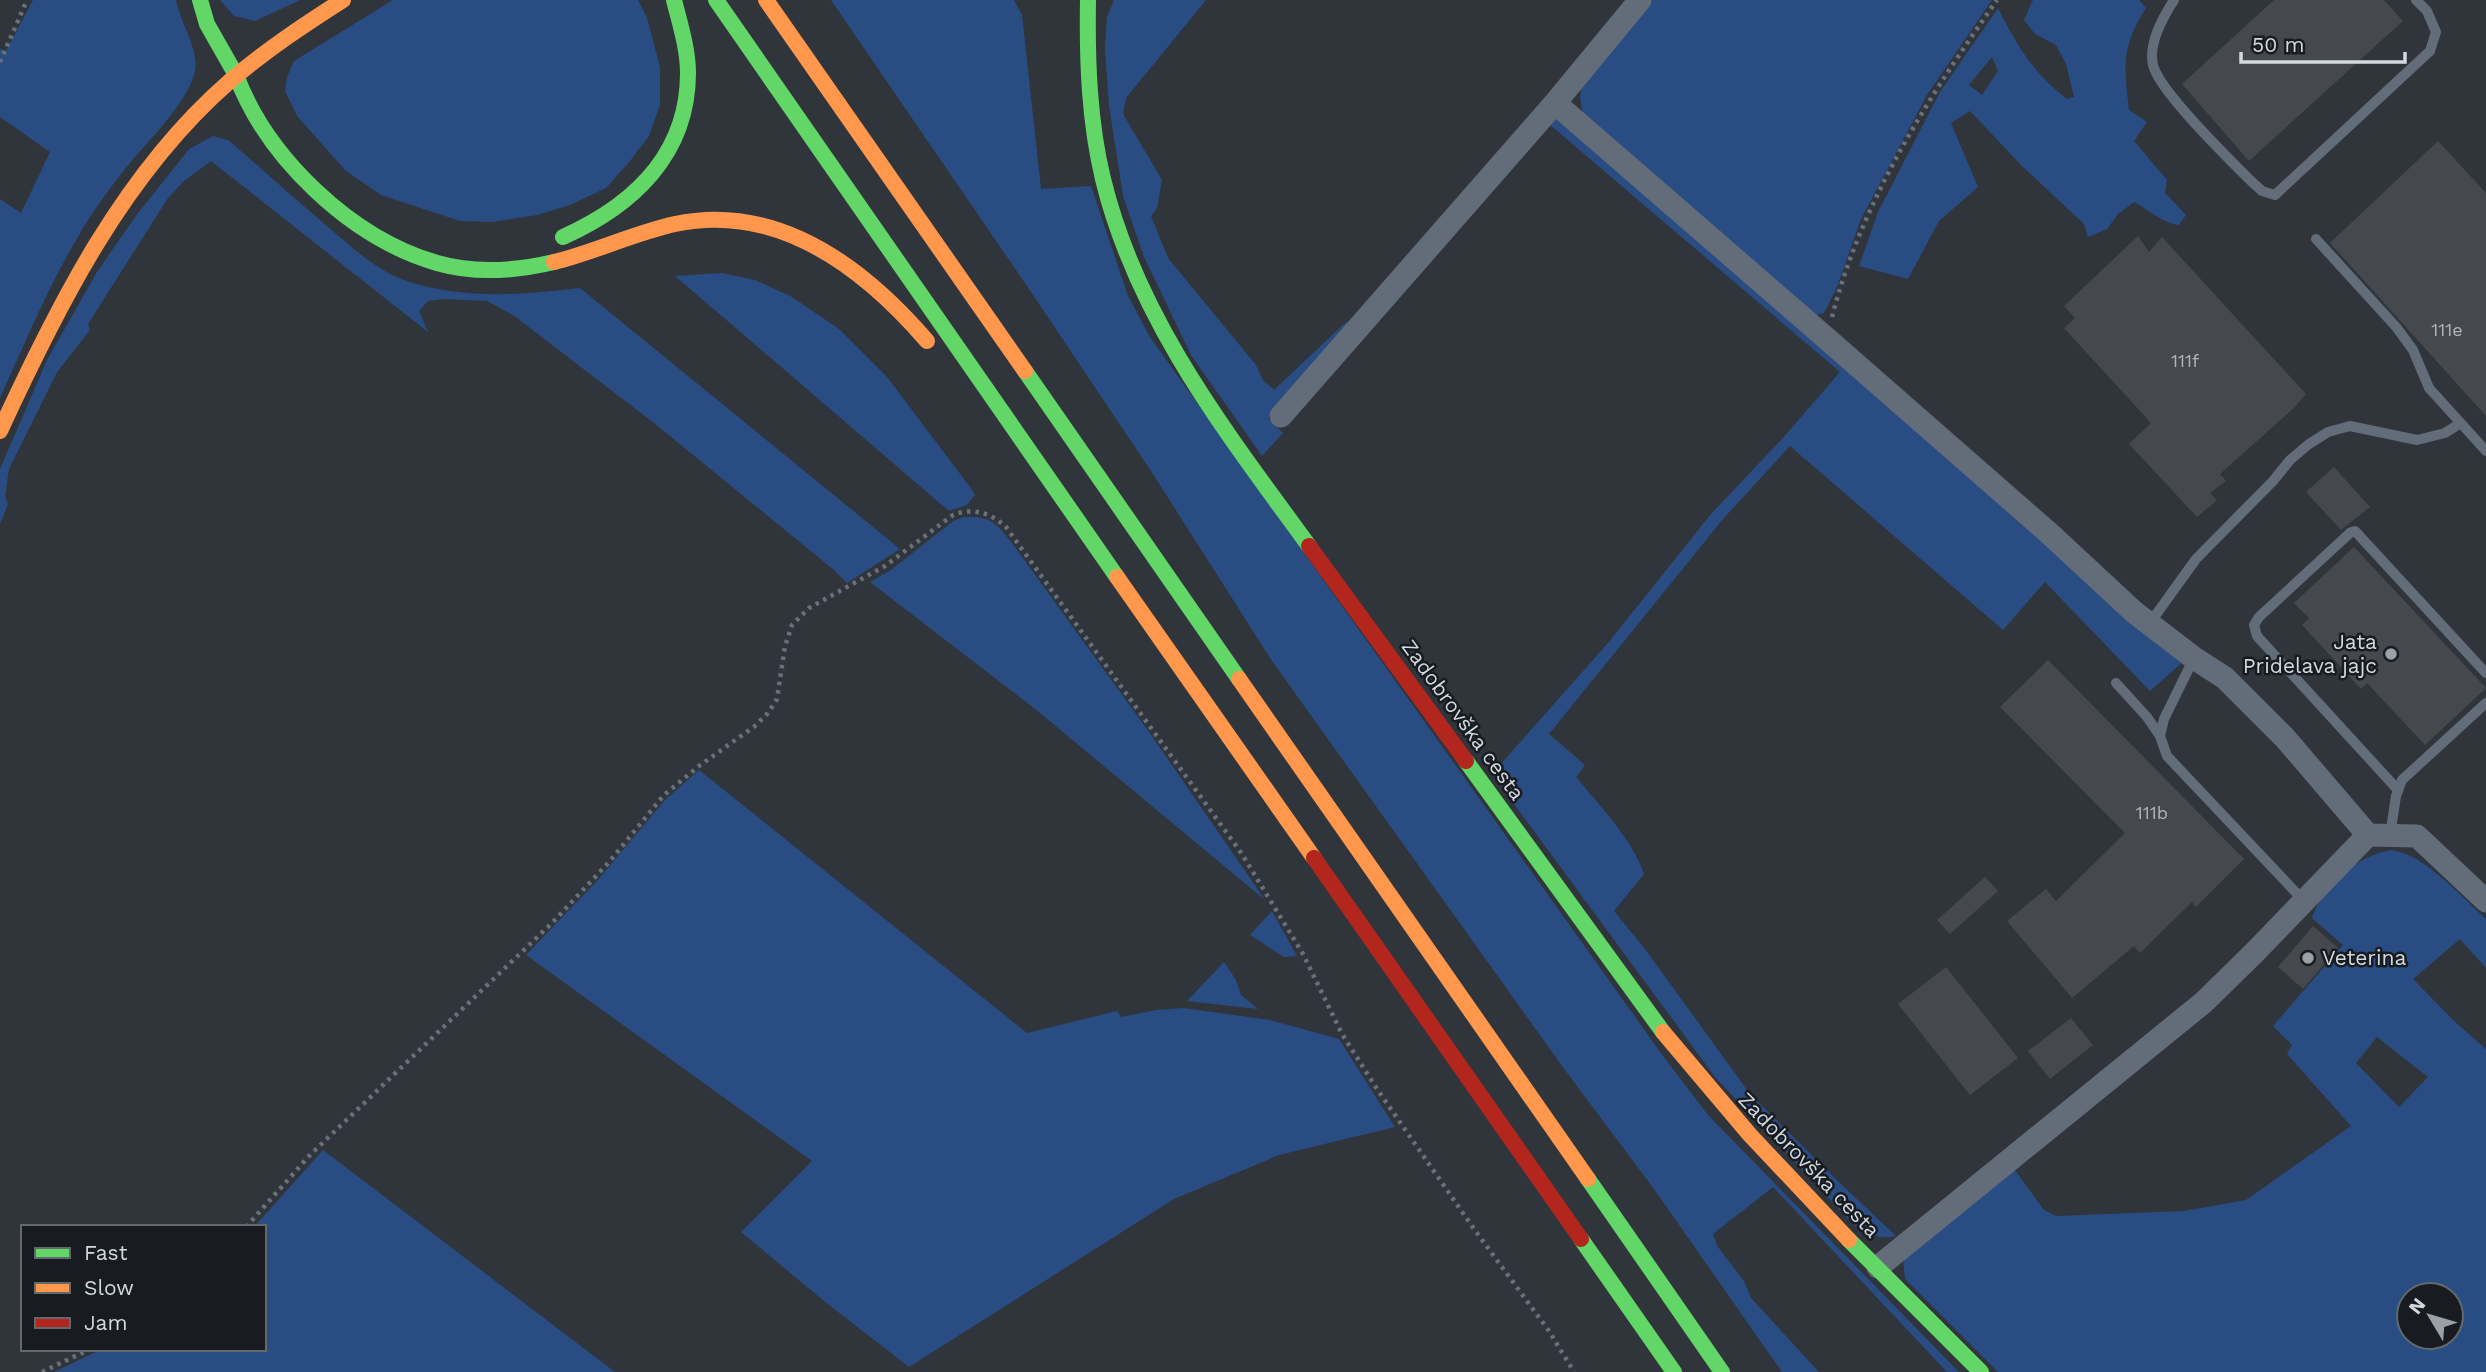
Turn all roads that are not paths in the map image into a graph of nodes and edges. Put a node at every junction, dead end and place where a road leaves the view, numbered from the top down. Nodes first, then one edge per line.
1 (200, 0) edge
2 (343, 0) edge
3 (674, 0) edge
4 (716, 0) edge
5 (766, 0) edge
6 (1088, 0) edge
7 (1640, 0) edge
8 (2174, 0) edge
9 (2416, 0) edge
10 (236, 75) junction
11 (263, 98) dead end
12 (1555, 103) junction
13 (2316, 239) dead end
14 (552, 240) dead end
15 (935, 351) dead end
16 (982, 410) dead end
17 (1281, 416) dead end
18 (2459, 424) junction
19 (0, 431) edge
20 (1029, 451) junction
21 (2486, 451) edge
22 (2150, 624) junction
23 (2194, 659) junction
24 (2486, 673) edge
25 (2116, 683) dead end
26 (2486, 703) edge
27 (2160, 736) junction
28 (2398, 790) junction
29 (2379, 836) junction
30 (2304, 901) junction
31 (2486, 901) edge
32 (1878, 1267) junction
33 (1674, 1372) edge
34 (1722, 1372) edge
35 (1981, 1372) edge

1 - 10 main road
2 - 10 main road
3 - 14 main road
4 - 20 main road
5 - 34 main road
6 - 32 main road, Zadobrovška cesta
7 - 12 street
8 - 9 lane
10 - 11 main road
10 - 15 main road
10 - 19 main road
12 - 17 street
12 - 22 street
13 - 18 lane
16 - 20 main road
18 - 21 lane
18 - 22 lane
20 - 33 main road
22 - 23 street
23 - 27 lane
23 - 29 street
24 - 28 lane
25 - 27 lane
26 - 28 lane
27 - 30 lane
28 - 29 lane
29 - 30 street
29 - 31 street
30 - 32 street
32 - 35 main road, Zadobrovška cesta

